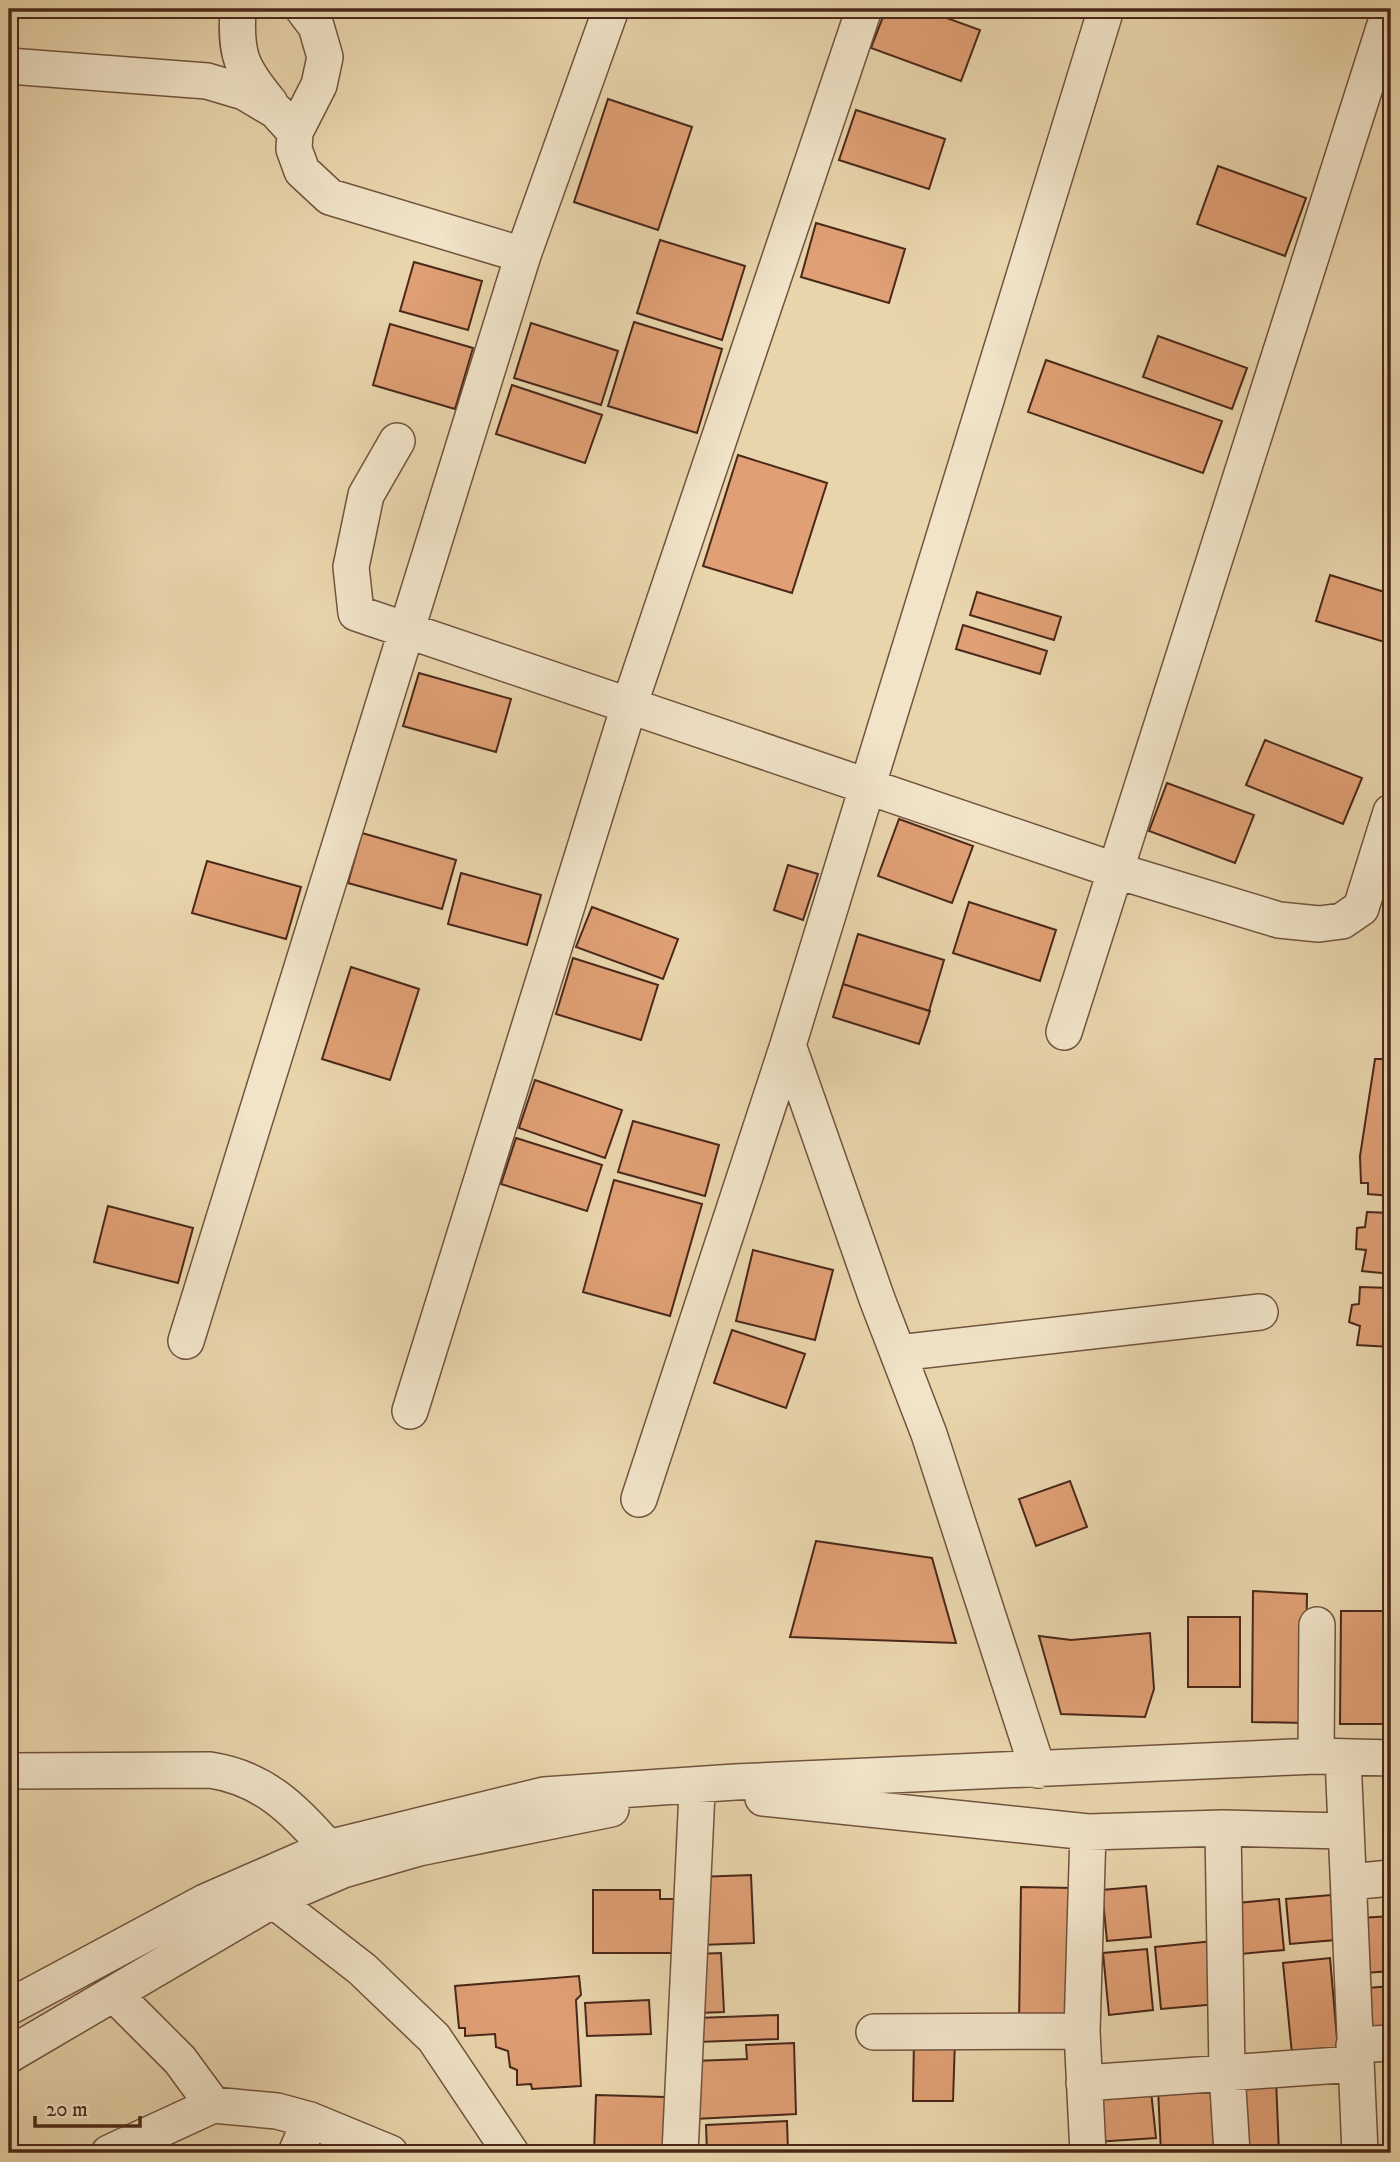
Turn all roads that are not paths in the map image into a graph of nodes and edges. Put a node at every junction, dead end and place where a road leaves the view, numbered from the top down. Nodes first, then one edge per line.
1 (238, 9) edge
2 (303, 9) edge
3 (611, 9) edge
4 (864, 9) edge
5 (1106, 9) edge
6 (1390, 9) edge
7 (9, 66) edge
8 (286, 121) junction
9 (523, 255) junction
10 (397, 441) dead end
11 (407, 630) junction
12 (629, 706) junction
13 (867, 787) junction
14 (1391, 812) edge
15 (1114, 870) junction
16 (1063, 1032) dead end
17 (789, 1045) junction
18 (1260, 1312) dead end
19 (187, 1341) dead end
20 (898, 1353) junction
21 (410, 1411) dead end
22 (639, 1499) dead end
23 (1317, 1625) dead end
24 (1329, 1756) junction
25 (1391, 1758) edge
26 (1038, 1770) junction
27 (9, 1771) edge
28 (697, 1792) junction
29 (1223, 1828) junction
30 (1344, 1831) junction
31 (1088, 1832) junction
32 (328, 1848) junction
33 (1391, 1878) edge
34 (1349, 1882) junction
35 (273, 1900) junction
36 (114, 1994) junction
37 (9, 2007) edge
38 (1082, 2031) junction
39 (874, 2032) dead end
40 (1391, 2043) edge
41 (9, 2055) edge
42 (1354, 2055) junction
43 (1227, 2071) junction
44 (1084, 2083) junction
45 (212, 2105) junction
46 (310, 2120) junction
47 (108, 2153) edge
48 (296, 2153) edge
49 (390, 2153) edge
50 (511, 2153) edge
51 (680, 2153) edge
52 (1088, 2153) edge
53 (1233, 2153) edge
54 (1360, 2153) edge

1 - 8 street
2 - 8 street
3 - 9 street
4 - 12 street
5 - 13 street
6 - 15 street
7 - 8 street
8 - 9 street
9 - 11 street
10 - 11 street
11 - 12 street
11 - 19 street
12 - 13 street
12 - 21 street
13 - 15 street
13 - 17 street
14 - 15 street
15 - 16 street
17 - 20 street
17 - 22 street
18 - 20 street
20 - 26 street
23 - 24 street
24 - 25 street
24 - 26 street
24 - 30 street
26 - 32 street
27 - 32 street
28 - 31 street
28 - 35 street
28 - 51 street
29 - 30 street
29 - 31 street
29 - 43 street
30 - 34 street
31 - 38 street
32 - 37 street
33 - 34 street
34 - 42 street
35 - 36 street
35 - 50 street
36 - 41 street
36 - 45 street
38 - 39 street
38 - 44 street
40 - 42 street
42 - 43 street
42 - 54 street
43 - 44 street
43 - 53 street
44 - 52 street
45 - 46 street
45 - 47 street
46 - 48 street
46 - 49 street

